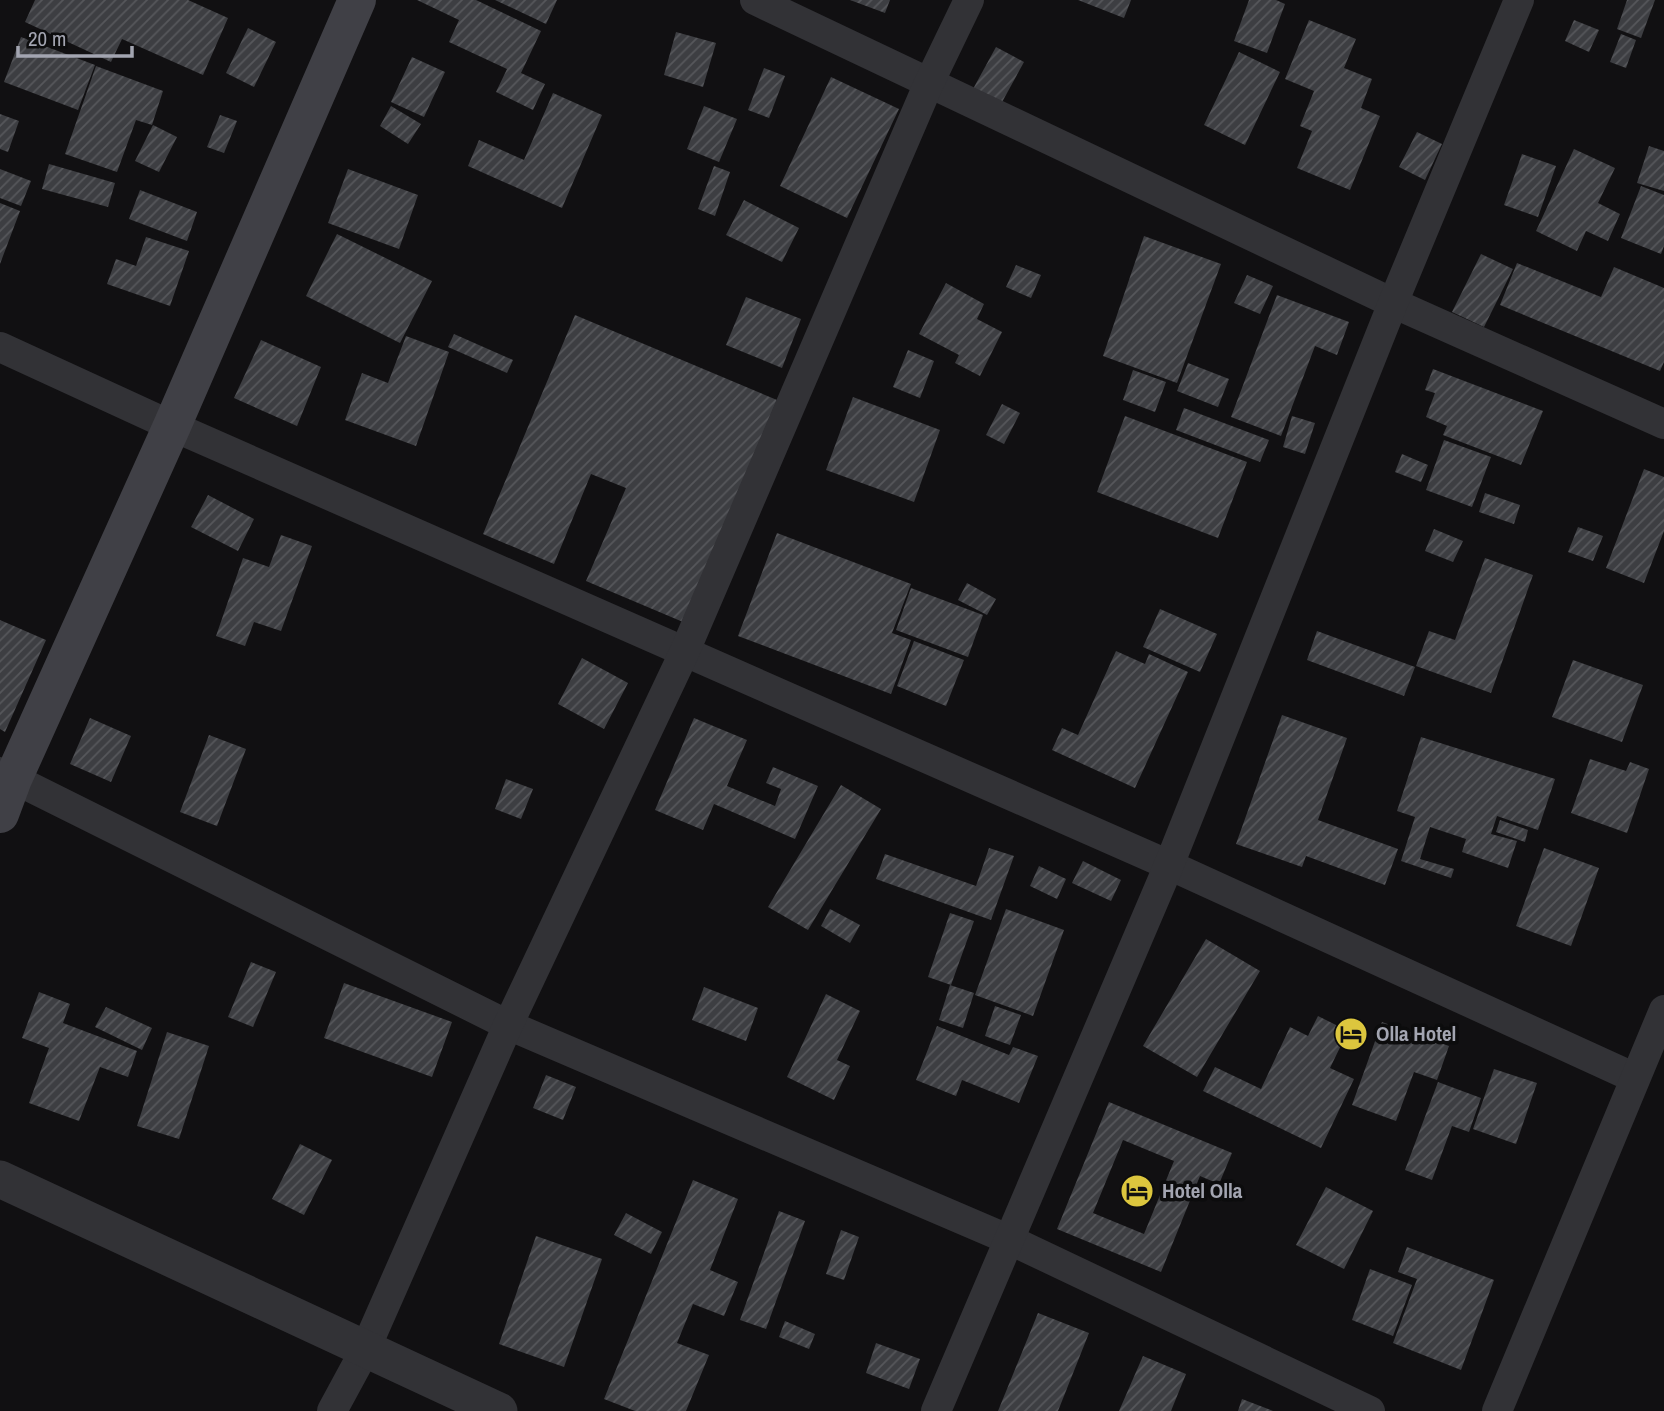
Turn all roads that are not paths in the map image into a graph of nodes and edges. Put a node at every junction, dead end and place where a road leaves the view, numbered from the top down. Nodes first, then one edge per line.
1 (357, 0) edge
2 (754, 0) edge
3 (969, 0) edge
4 (1519, 0) edge
5 (929, 83) junction
6 (1393, 303) junction
7 (0, 347) edge
8 (1664, 424) edge
9 (172, 426) junction
10 (684, 653) junction
11 (7, 776) edge
12 (0, 814) edge
13 (1169, 865) junction
14 (1664, 1010) edge
15 (508, 1026) junction
16 (1635, 1078) junction
17 (0, 1179) edge
18 (1010, 1241) junction
19 (365, 1350) junction
20 (332, 1411) edge
21 (499, 1411) edge
22 (936, 1411) edge
23 (1370, 1411) edge
24 (1497, 1411) edge

1 - 9 main road
2 - 5 street
3 - 5 street
4 - 6 street
5 - 6 street
5 - 10 street
6 - 8 street
6 - 13 street
7 - 9 street
9 - 10 street
9 - 11 main road
10 - 13 street
10 - 15 street
11 - 12 main road
11 - 15 street
13 - 16 street
13 - 18 street
14 - 16 street
15 - 18 street
15 - 19 street
16 - 24 street
17 - 19 street
18 - 22 street
18 - 23 street
19 - 20 street
19 - 21 street

